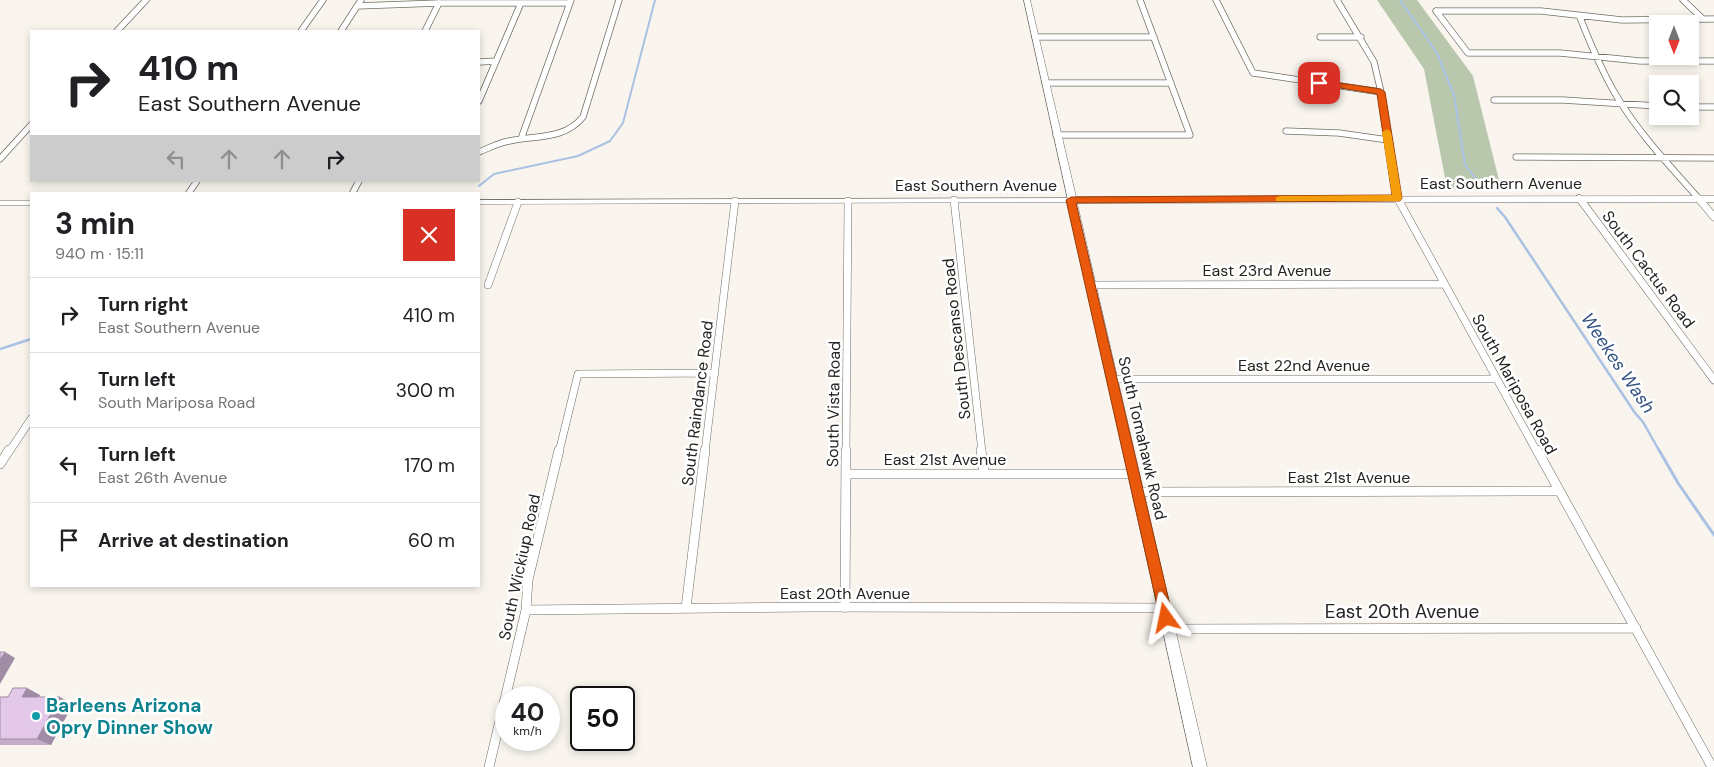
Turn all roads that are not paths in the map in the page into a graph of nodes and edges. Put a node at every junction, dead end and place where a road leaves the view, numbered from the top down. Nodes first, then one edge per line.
1 (146, 0) edge
2 (323, 0) edge
3 (361, 0) edge
4 (619, 0) edge
5 (1027, 0) edge
6 (1140, 0) edge
7 (1216, 0) edge
8 (1337, 0) edge
9 (1683, 0) edge
10 (571, 2) edge
11 (440, 3) junction
12 (521, 3) junction
13 (357, 6) junction
14 (1579, 15) junction
15 (1704, 19) junction
16 (1714, 19) edge
17 (118, 30) edge
18 (303, 30) edge
19 (342, 30) edge
20 (426, 30) edge
21 (1154, 36) junction
22 (1035, 37) junction
23 (1320, 37) dead end
24 (1361, 37) junction
25 (1596, 56) junction
26 (1714, 61) edge
27 (480, 62) edge
28 (496, 62) junction
29 (1045, 83) junction
30 (1171, 83) junction
31 (1381, 92) junction
32 (480, 94) edge
33 (1494, 100) dead end
34 (1621, 103) junction
35 (1649, 105) edge
36 (1699, 107) edge
37 (1714, 107) edge
38 (30, 126) edge
39 (1286, 131) dead end
40 (1056, 135) junction
41 (521, 139) junction
42 (1388, 140) junction
43 (480, 152) edge
44 (1516, 157) dead end
45 (1664, 158) junction
46 (1714, 158) edge
47 (0, 159) edge
48 (1397, 198) junction
49 (1579, 198) junction
50 (1699, 199) junction
51 (1714, 199) edge
52 (954, 200) junction
53 (1071, 200) junction
54 (736, 201) junction
55 (848, 201) junction
56 (480, 202) edge
57 (518, 202) junction
58 (0, 203) edge
59 (30, 203) edge
60 (1714, 217) edge
61 (1444, 284) junction
62 (488, 285) dead end
63 (1091, 285) junction
64 (715, 373) junction
65 (1113, 379) junction
66 (1496, 379) junction
67 (1714, 380) edge
68 (30, 420) edge
69 (0, 464) edge
70 (846, 474) junction
71 (984, 474) junction
72 (1134, 474) junction
73 (1559, 491) junction
74 (1138, 492) junction
75 (686, 608) junction
76 (844, 608) junction
77 (1164, 608) junction
78 (526, 610) junction
79 (1636, 628) junction
80 (1169, 629) junction
81 (489, 767) edge
82 (1200, 767) edge
83 (1712, 767) edge

1 - 17 street
2 - 18 street
3 - 13 street
4 - 41 street
5 - 22 main road, South Tomahawk Road
6 - 21 street
7 - 31 street
8 - 24 street, South Mariposa Road
9 - 15 street
10 - 12 street
10 - 41 street
11 - 12 street
11 - 13 street
11 - 20 street
12 - 28 street
13 - 19 street
14 - 15 street
14 - 25 street
14 - 25 street
15 - 16 street
21 - 22 street
21 - 30 street
22 - 29 main road, South Tomahawk Road
23 - 24 street
24 - 31 street, South Mariposa Road
25 - 26 street
25 - 34 street
27 - 28 street
28 - 32 street
29 - 30 street
29 - 40 main road, South Tomahawk Road
30 - 40 street
31 - 42 street, South Mariposa Road
33 - 34 street
34 - 35 street
34 - 45 street
36 - 37 street
38 - 47 street
39 - 42 street
40 - 53 main road, South Tomahawk Road
41 - 43 street
42 - 48 street, South Mariposa Road
44 - 45 street
45 - 46 street
45 - 50 street
48 - 49 main road, East Southern Avenue
48 - 53 main road, East Southern Avenue
48 - 61 street, South Mariposa Road
49 - 50 main road, East Southern Avenue
49 - 67 street, South Cactus Road
50 - 51 main road, East Southern Avenue
50 - 60 street
52 - 53 street, East Southern Avenue
52 - 55 street, East Southern Avenue
52 - 71 street, South Descanso Road
53 - 63 main road, South Tomahawk Road
54 - 55 street, East Southern Avenue
54 - 57 street, East Southern Avenue
54 - 64 street, South Raindance Road
55 - 70 street, South Vista Road
56 - 57 street, East Southern Avenue
57 - 62 street
58 - 59 street
61 - 63 street, East 23rd Avenue
61 - 66 street, South Mariposa Road
63 - 65 main road, South Tomahawk Road
64 - 75 street, South Raindance Road
64 - 78 street, South Wickiup Road
65 - 66 street, East 22nd Avenue
65 - 72 main road, South Tomahawk Road
66 - 73 street, South Mariposa Road
68 - 69 street
70 - 71 street, East 21st Avenue
70 - 76 street, South Vista Road
71 - 72 street, East 21st Avenue
72 - 74 main road, South Tomahawk Road
73 - 74 street, East 21st Avenue
73 - 79 street, South Mariposa Road
74 - 77 main road, South Tomahawk Road
75 - 76 street, East 20th Avenue
75 - 78 street, East 20th Avenue
76 - 77 street, East 20th Avenue
77 - 80 main road, South Tomahawk Road
78 - 81 street, South Wickiup Road
79 - 80 street, East 20th Avenue
79 - 83 street, South Mariposa Road
80 - 82 main road, South Tomahawk Road

